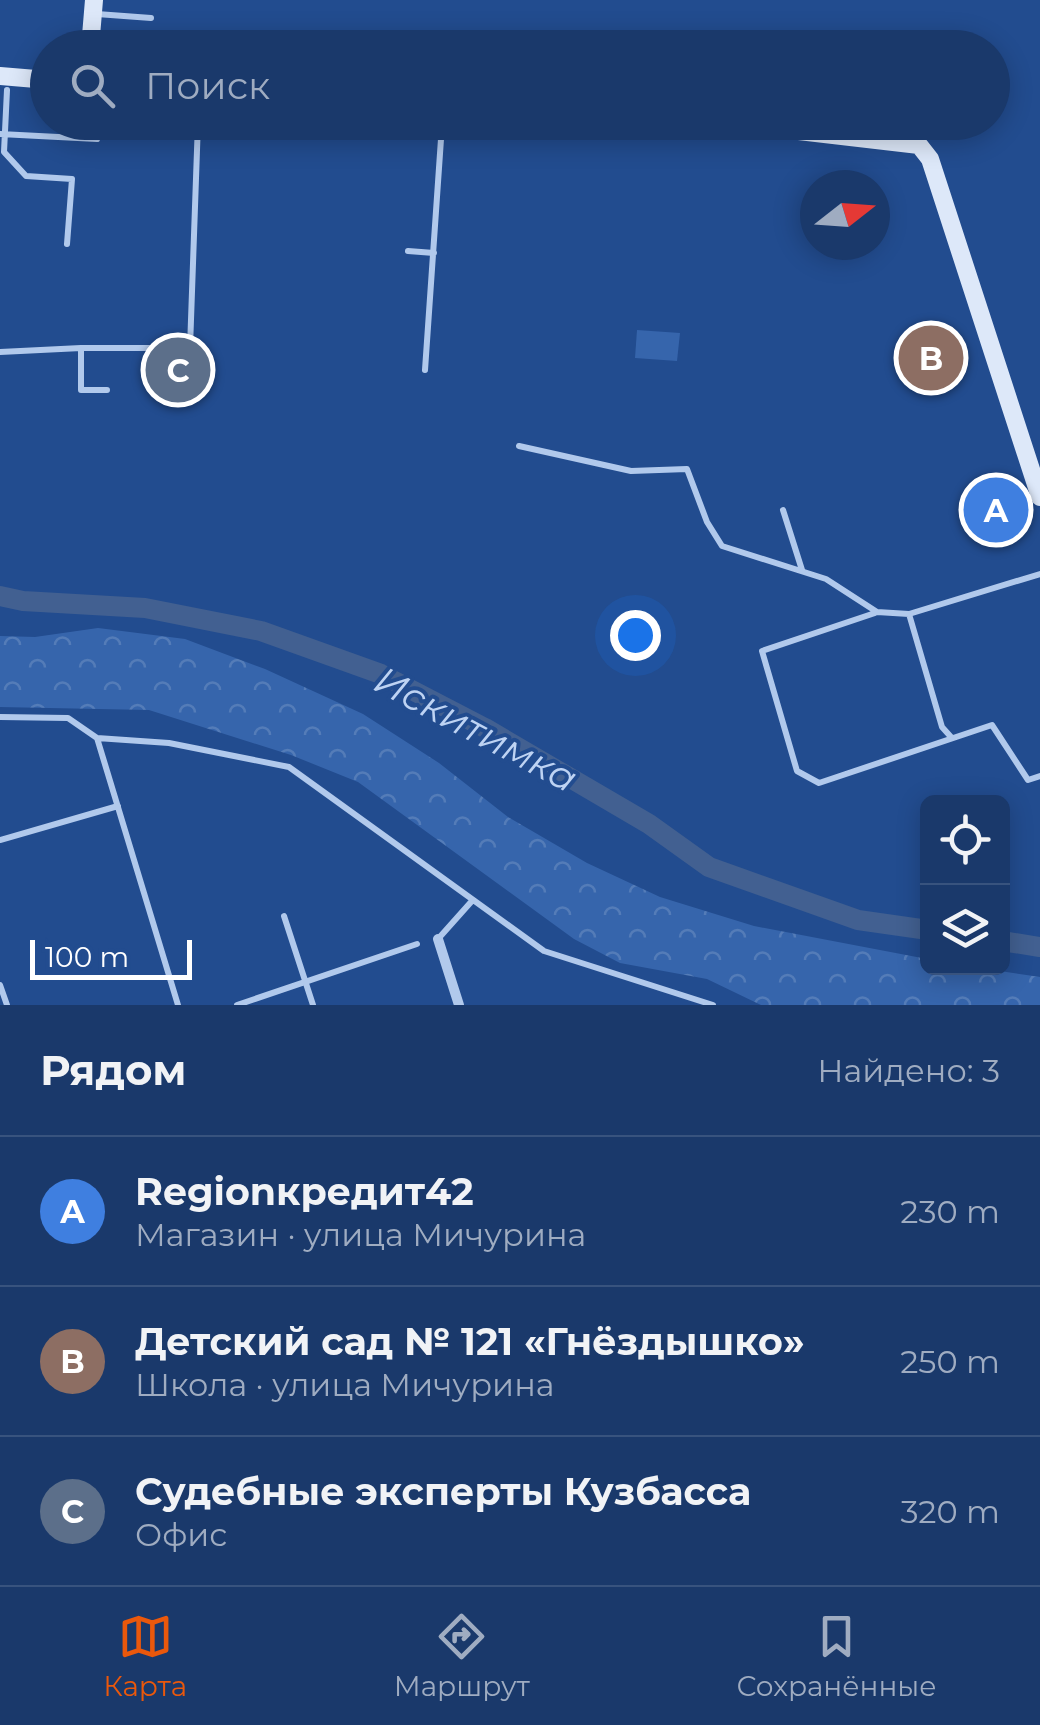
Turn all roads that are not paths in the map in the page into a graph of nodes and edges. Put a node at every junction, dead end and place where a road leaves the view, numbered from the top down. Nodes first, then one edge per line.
1 (94, 7) edge
2 (150, 18) dead end
3 (30, 81) edge
4 (4, 83) edge
5 (2, 134) edge
6 (30, 135) edge
7 (197, 140) edge
8 (442, 140) dead end
9 (870, 140) edge
10 (67, 244) dead end
11 (408, 251) dead end
12 (434, 253) junction
13 (80, 348) junction
14 (0, 352) edge
15 (425, 370) dead end
16 (107, 390) dead end
17 (519, 446) dead end
18 (1040, 497) edge
19 (782, 510) dead end
20 (803, 571) junction
21 (1040, 574) edge
22 (876, 612) junction
23 (909, 614) junction
24 (0, 717) edge
25 (951, 737) junction
26 (96, 738) junction
27 (1040, 776) edge
28 (118, 806) junction
29 (0, 840) edge
30 (472, 902) junction
31 (284, 916) dead end
32 (438, 939) joint
33 (417, 944) dead end
34 (305, 982) junction
35 (0, 985) edge
36 (7, 1005) edge
37 (178, 1005) edge
38 (237, 1005) edge
39 (313, 1005) edge
40 (459, 1005) edge
41 (713, 1005) edge

1 - 2 lane
3 - 4 street
4 - 5 lane
5 - 6 lane
5 - 10 lane
7 - 13 lane
8 - 12 lane
9 - 18 street
11 - 12 lane
12 - 15 lane
13 - 14 lane
13 - 16 lane
17 - 20 lane
19 - 20 lane
20 - 22 lane
21 - 23 lane
22 - 23 lane
22 - 25 lane
23 - 25 lane
24 - 26 lane
25 - 27 lane
26 - 28 lane
26 - 30 lane
28 - 29 lane
28 - 37 lane
30 - 32 lane
30 - 41 lane
31 - 34 lane
32 - 40 street
33 - 34 lane
34 - 38 lane
34 - 39 lane
35 - 36 lane

